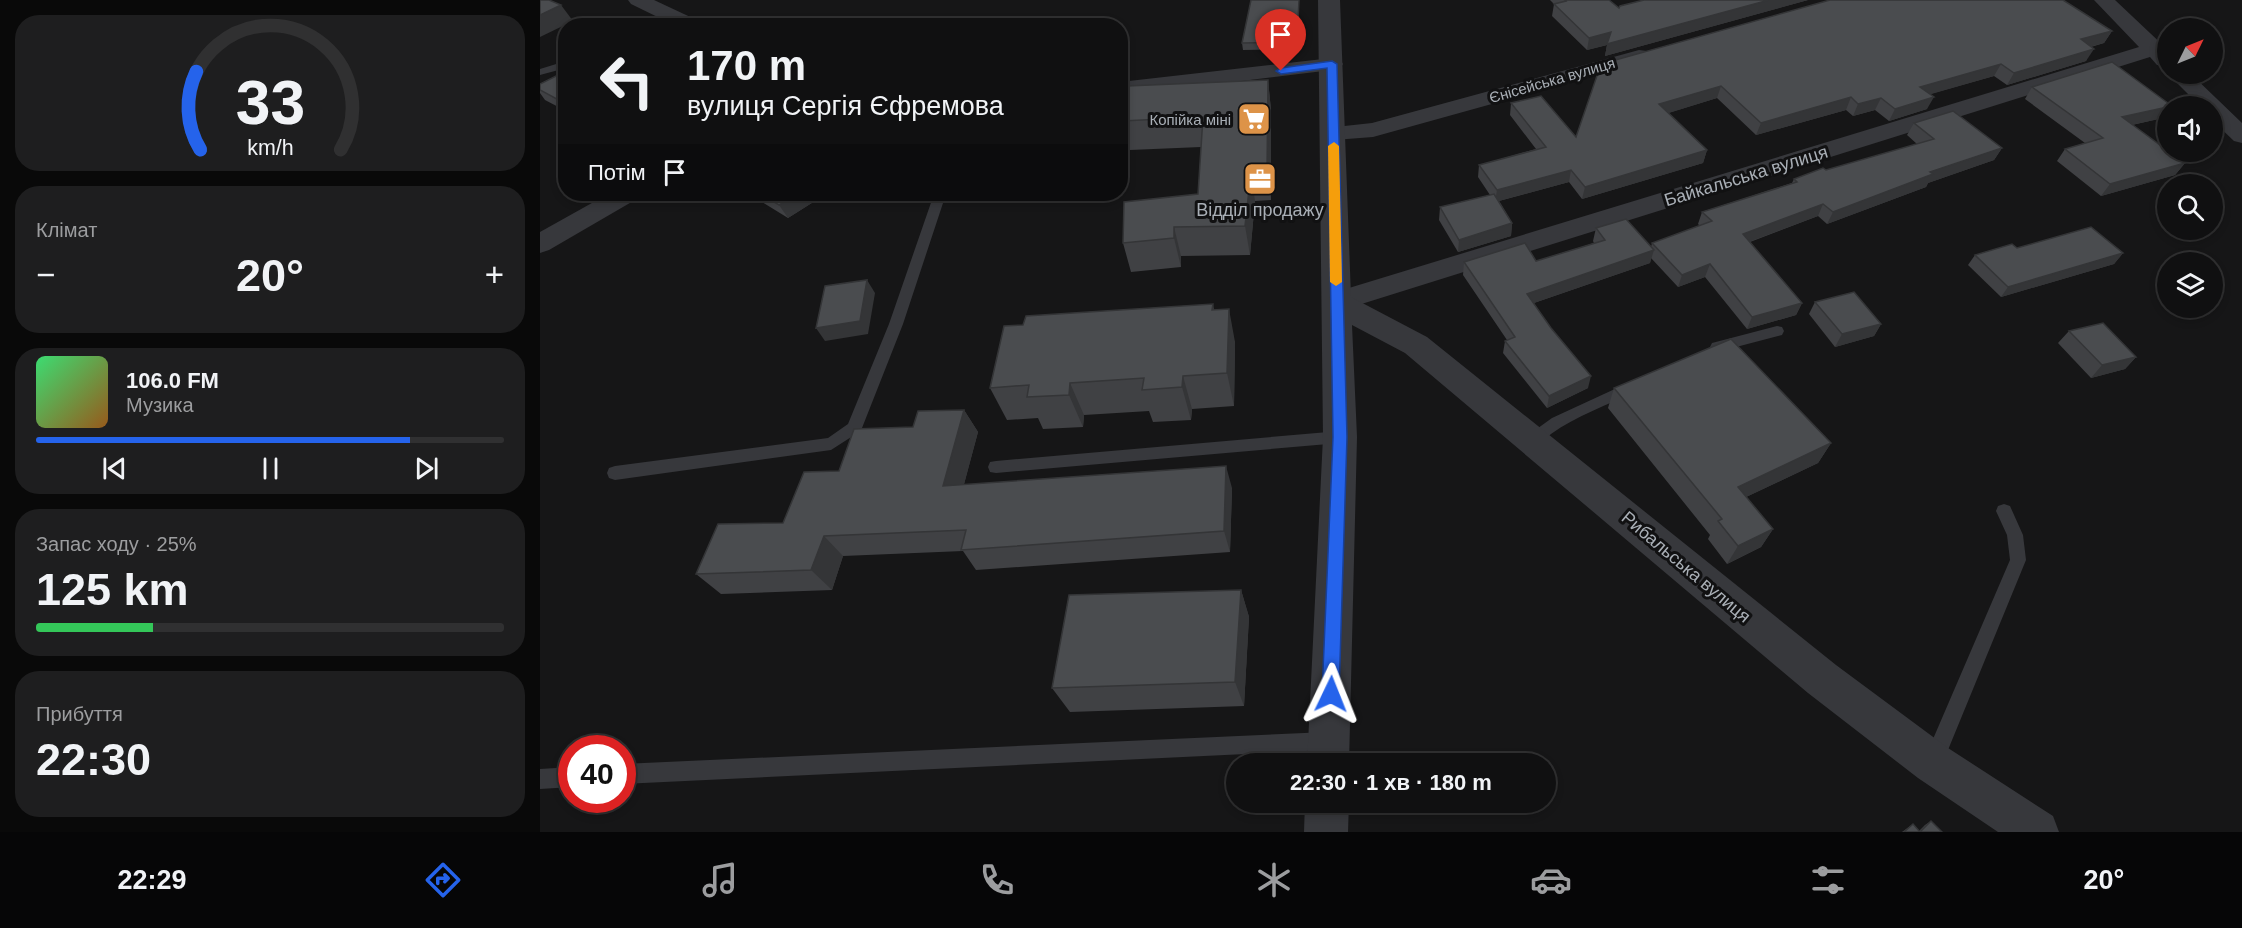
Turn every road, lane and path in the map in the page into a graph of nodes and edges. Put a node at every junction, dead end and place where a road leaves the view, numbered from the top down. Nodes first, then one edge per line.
1 (638, 0) edge
2 (1329, 0) edge
3 (2104, 0) edge
4 (677, 18) edge
5 (1657, 51) edge
6 (2157, 52) edge
7 (2157, 57) edge
8 (1332, 64) junction
9 (558, 66) edge
10 (540, 72) edge
11 (2189, 84) edge
12 (1128, 87) edge
13 (2201, 96) edge
14 (2223, 118) edge
15 (1334, 133) junction
16 (2242, 136) edge
17 (614, 201) edge
18 (938, 201) edge
19 (540, 244) edge
20 (1336, 302) junction
21 (1777, 330) dead end
22 (1705, 353) edge
23 (1642, 382) edge
24 (1340, 437) junction
25 (1532, 440) junction
26 (996, 467) dead end
27 (615, 473) dead end
28 (2004, 511) dead end
29 (1329, 752) edge
30 (1933, 763) junction
31 (636, 774) edge
32 (558, 778) edge
33 (540, 779) edge
34 (1327, 813) edge
35 (1326, 832) edge
36 (2037, 832) edge

1 - 4 street
2 - 8 street
3 - 6 street
5 - 15 street, Єнісейська вулиця
7 - 20 street, Байкальська вулиця
8 - 12 street
8 - 15 street
9 - 10 lane
11 - 13 street
14 - 16 street
15 - 20 street
17 - 19 street
18 - 27 lane
20 - 24 street
20 - 25 street, Рибальська вулиця
21 - 22 lane
23 - 25 lane
24 - 26 lane
24 - 29 street
25 - 30 street, Рибальська вулиця
28 - 30 lane
29 - 31 lane
30 - 36 street, Рибальська вулиця
32 - 33 lane
34 - 35 street

